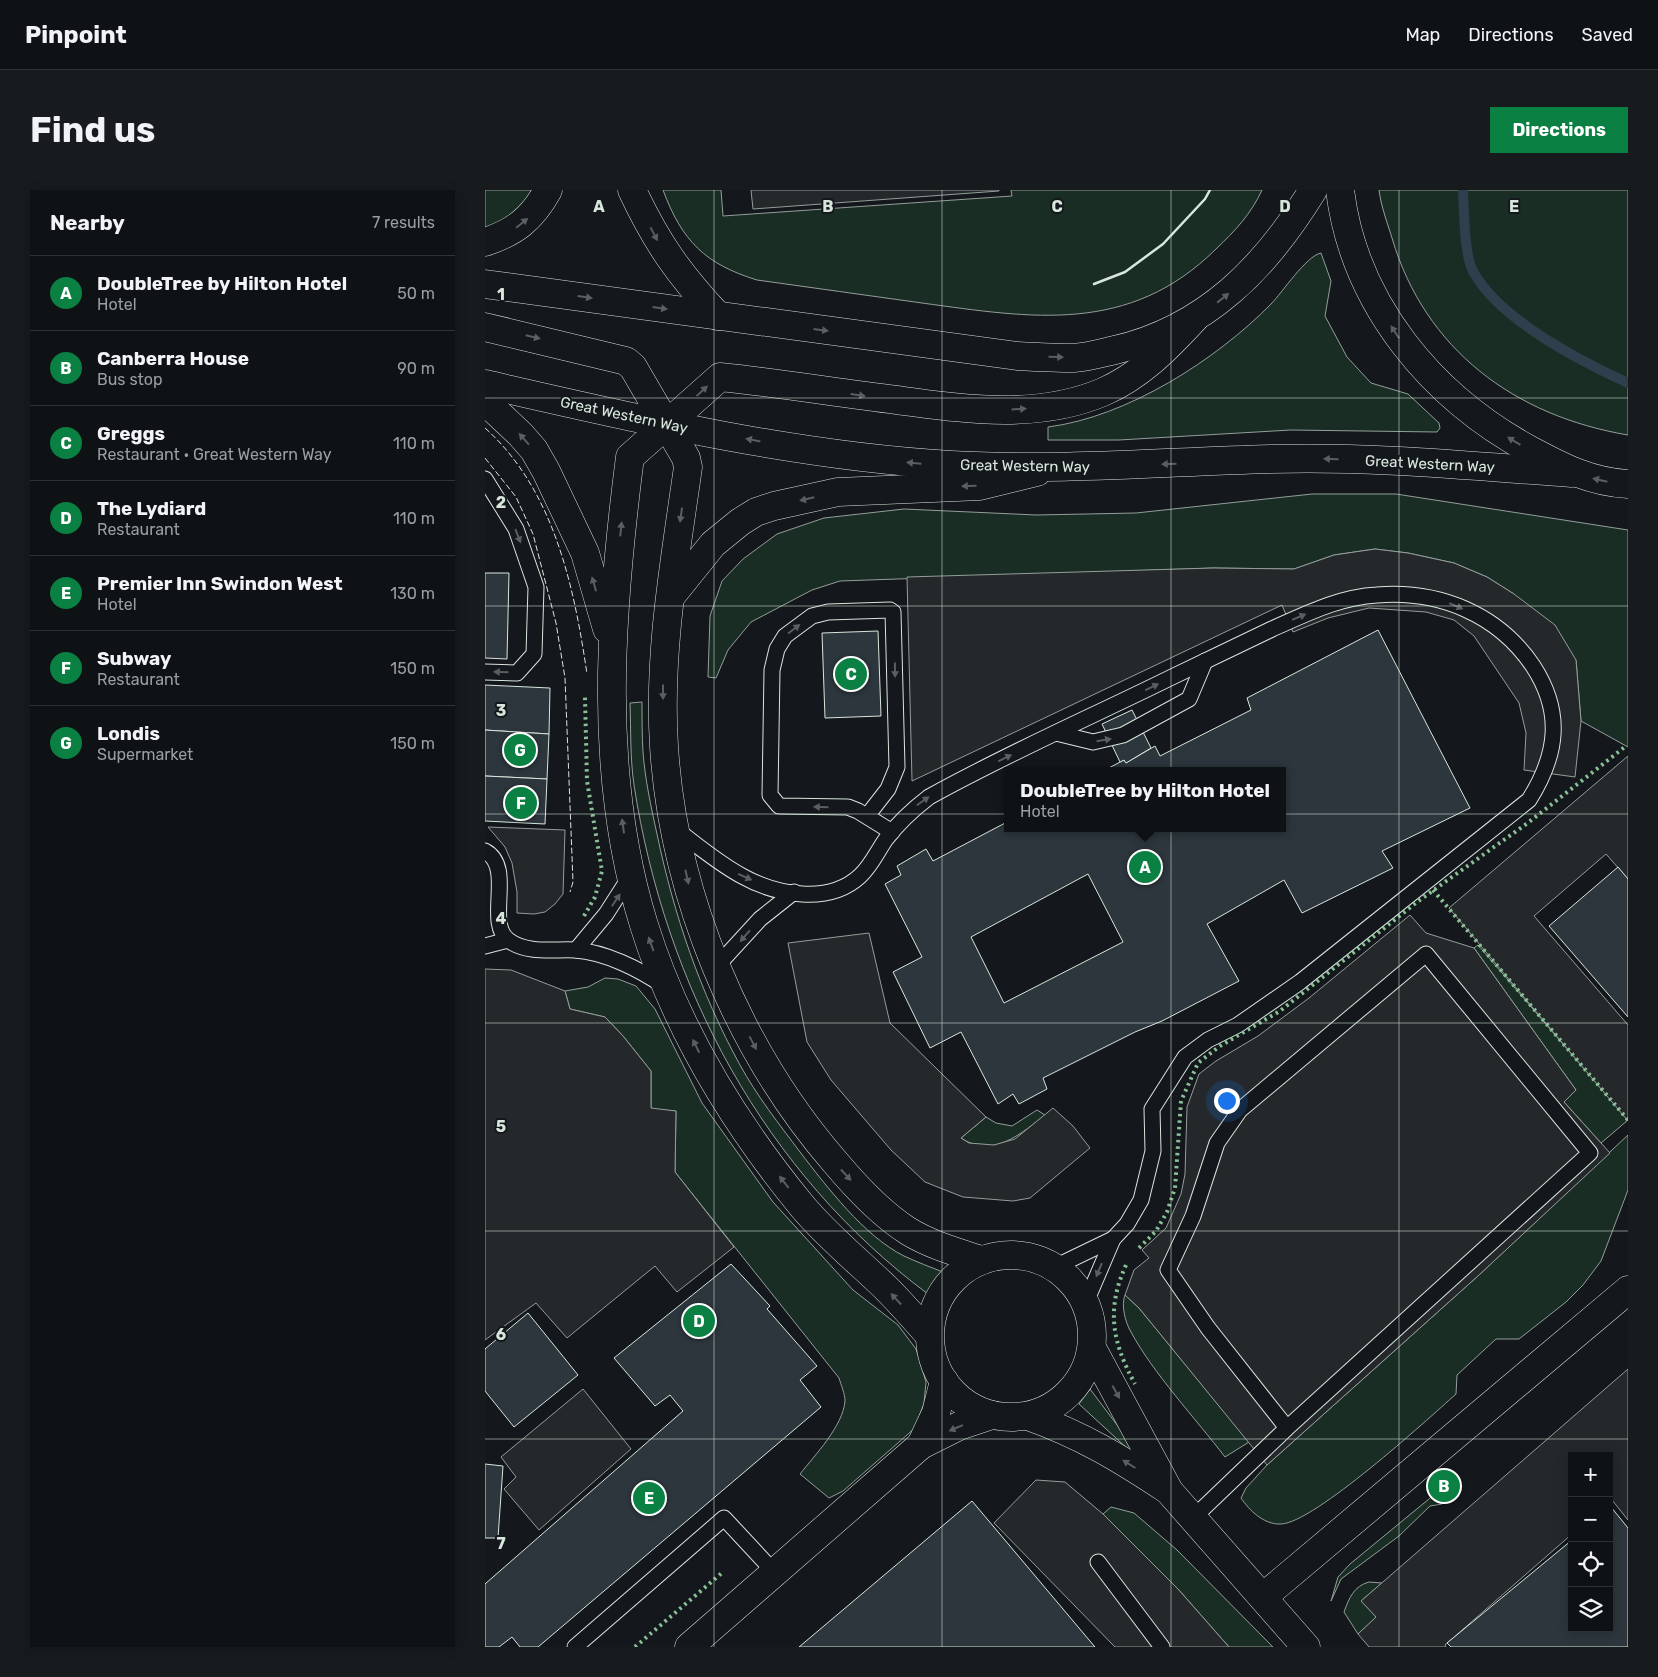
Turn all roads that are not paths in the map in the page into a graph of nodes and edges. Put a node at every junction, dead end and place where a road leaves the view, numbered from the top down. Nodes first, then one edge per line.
1 (548, 190) edge
2 (632, 190) edge
3 (1313, 190) edge
4 (1341, 190) edge
5 (485, 242) edge
6 (485, 284) edge
7 (718, 316) junction
8 (1196, 317) junction
9 (485, 327) edge
10 (485, 384) edge
11 (485, 401) edge
12 (666, 424) junction
13 (1050, 468) junction
14 (1572, 473) junction
15 (485, 479) edge
16 (1628, 484) edge
17 (669, 599) junction
18 (613, 648) junction
19 (1205, 661) junction
20 (485, 672) edge
21 (1056, 732) junction
22 (867, 816) junction
23 (676, 830) junction
24 (892, 832) junction
25 (485, 851) edge
26 (631, 874) junction
27 (794, 892) junction
28 (508, 940) junction
29 (485, 946) edge
30 (576, 950) junction
31 (716, 967) junction
32 (669, 990) junction
33 (1113, 1239) junction
34 (981, 1260) junction
35 (1055, 1267) junction
36 (1628, 1290) edge
37 (1086, 1302) junction
38 (929, 1335) junction
39 (1093, 1350) junction
40 (944, 1381) junction
41 (992, 1415) junction
42 (1028, 1416) junction
43 (1287, 1428) junction
44 (921, 1444) junction
45 (1169, 1491) junction
46 (1193, 1518) junction
47 (1098, 1562) dead end
48 (776, 1574) junction
49 (1263, 1597) junction
50 (575, 1647) edge
51 (689, 1647) edge
52 (1162, 1647) edge
53 (1306, 1647) edge

5 -> 1 street
2 -> 7 street
8 -> 3 street
14 -> 4 street
6 -> 7 street
7 -> 8 street
12 -> 8 street
9 -> 12 street
10 - 12 street, Great Western Way
18 -> 11 street
13 -> 12 street, Great Western Way
12 -> 17 street
18 -> 12 street
14 -> 13 street, Great Western Way
13 -> 17 street
16 -> 14 street
15 -> 20 lane
17 -> 23 street
26 -> 18 street
21 -> 19 lane
21 -> 19 lane
19 -> 33 lane
24 -> 21 lane
22 -> 22 lane
22 - 24 lane
23 -> 27 lane
23 -> 31 street
24 - 27 lane
25 - 28 lane
30 -> 26 lane
32 -> 26 street
27 -> 31 lane
28 - 29 lane
28 - 30 lane
30 - 32 lane
31 -> 34 street
38 -> 32 street
33 - 35 lane
33 -> 37 lane
34 - 35 street
34 - 38 street
35 - 37 street
36 - 49 street
37 - 39 street
38 - 40 street
39 - 42 street
39 -> 45 street
40 - 41 street
40 - 44 street
41 - 42 street
41 -> 44 street
45 -> 42 street
43 - 43 lane
43 - 46 lane
44 - 48 street
45 - 46 street
46 - 49 street
47 - 52 lane
48 - 50 lane
48 - 51 street
49 - 53 street

